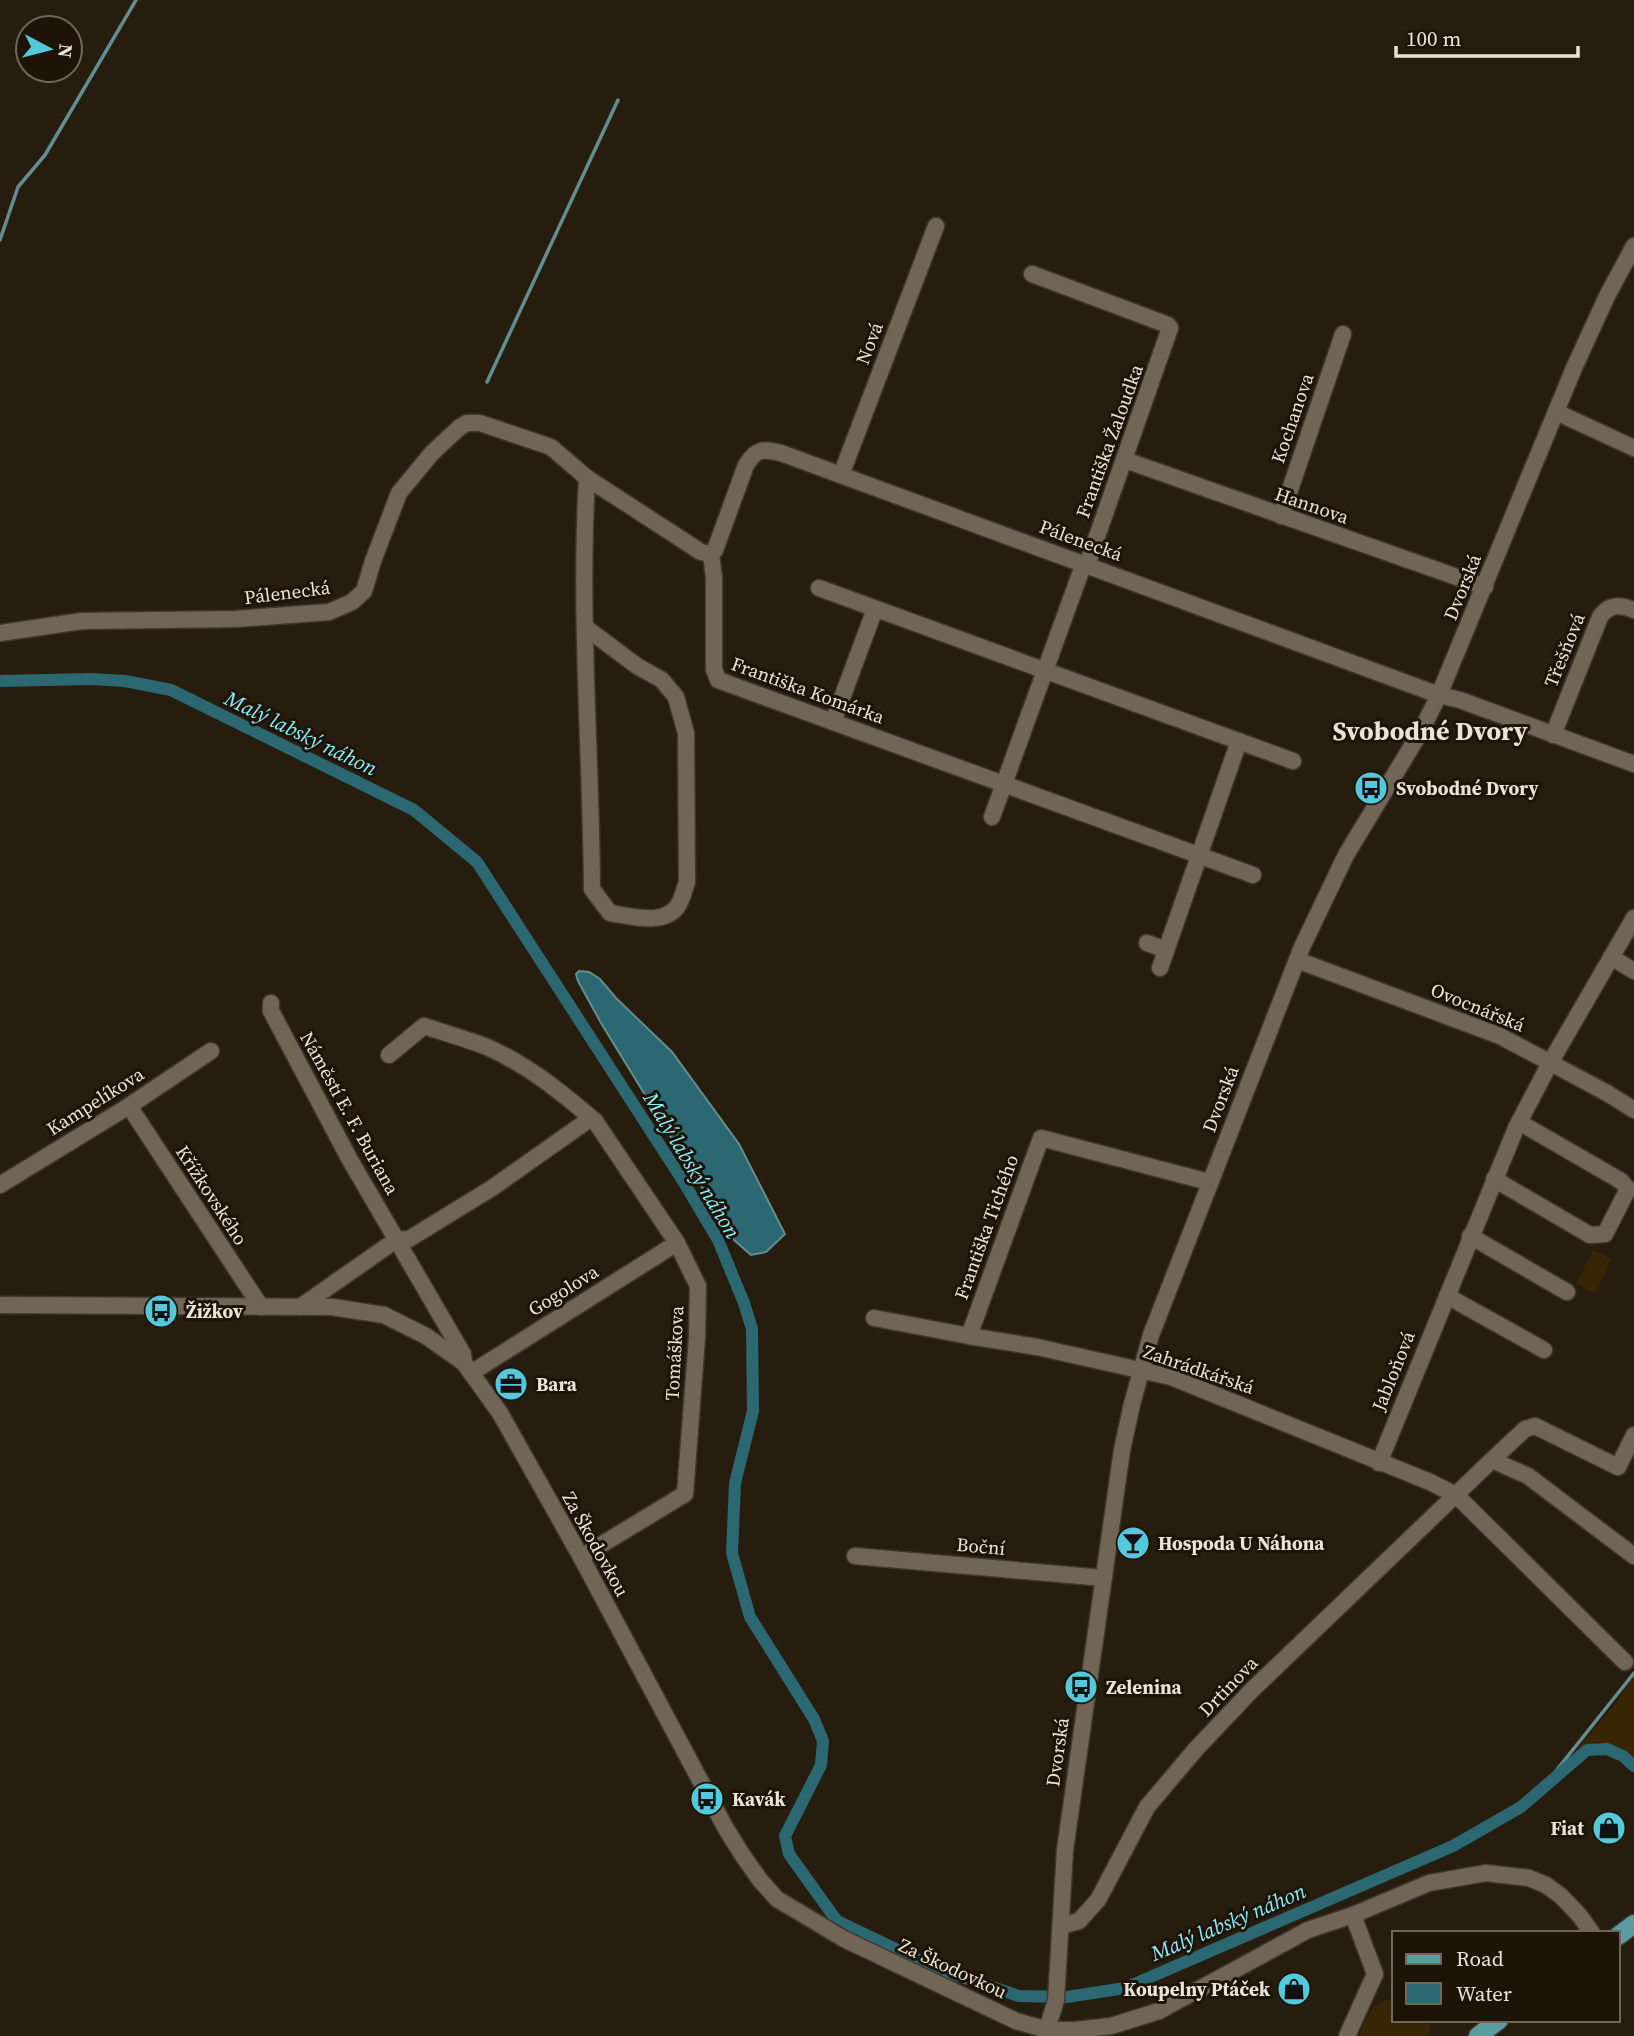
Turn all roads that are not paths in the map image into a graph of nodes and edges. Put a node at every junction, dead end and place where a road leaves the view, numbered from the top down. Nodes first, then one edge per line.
1 (936, 226) dead end
2 (1634, 246) edge
3 (1032, 274) dead end
4 (1343, 334) dead end
5 (1556, 412) junction
6 (1634, 448) edge
7 (1125, 460) junction
8 (841, 475) junction
9 (587, 478) junction
10 (1281, 516) junction
11 (711, 554) junction
12 (1085, 564) junction
13 (1485, 587) junction
14 (819, 588) dead end
15 (875, 609) junction
16 (1634, 610) edge
17 (585, 627) junction
18 (0, 633) edge
19 (1044, 671) junction
20 (1439, 695) junction
21 (833, 722) junction
22 (1553, 735) junction
23 (1239, 741) junction
24 (1293, 761) dead end
25 (1634, 764) edge
26 (1003, 785) junction
27 (992, 817) dead end
28 (1199, 856) junction
29 (1253, 875) dead end
30 (1634, 918) edge
31 (1147, 943) dead end
32 (1166, 950) junction
33 (1611, 957) junction
34 (1297, 960) junction
35 (1160, 968) dead end
36 (1634, 971) edge
37 (271, 1003) dead end
38 (211, 1051) dead end
39 (389, 1055) dead end
40 (1550, 1063) junction
41 (129, 1105) junction
42 (1634, 1110) edge
43 (595, 1121) junction
44 (1518, 1122) junction
45 (1494, 1179) junction
46 (1209, 1182) junction
47 (0, 1185) edge
48 (1470, 1236) junction
49 (396, 1240) junction
50 (677, 1243) junction
51 (1567, 1292) dead end
52 (1447, 1296) junction
53 (0, 1305) edge
54 (261, 1307) junction
55 (300, 1307) junction
56 (874, 1318) dead end
57 (969, 1336) junction
58 (1544, 1350) dead end
59 (468, 1368) junction
60 (1141, 1369) junction
61 (1634, 1435) edge
62 (1492, 1460) junction
63 (1379, 1463) junction
64 (1456, 1495) junction
65 (855, 1556) dead end
66 (1634, 1556) edge
67 (581, 1557) junction
68 (1104, 1578) junction
69 (1625, 1662) dead end
70 (1353, 1914) junction
71 (1061, 1926) junction
72 (1590, 1931) edge
73 (1496, 2022) edge
74 (1046, 2033) edge
75 (1347, 2036) edge
76 (1478, 2036) edge

1 - 8 street, Nová
2 - 5 street, Dvorská
3 - 7 street, Františka Žaloudka
4 - 10 street, Kochanova
5 - 6 street
5 - 13 street, Dvorská
7 - 10 street, Hannova
7 - 12 street, Františka Žaloudka
8 - 11 street, Pálenecká
8 - 12 street, Pálenecká
9 - 11 street, Pálenecká
9 - 17 street
9 - 18 street, Pálenecká
10 - 13 street, Hannova
11 - 21 street, Františka Komárka
12 - 19 street
12 - 20 street, Pálenecká
13 - 20 street, Dvorská
14 - 15 street
15 - 19 street
15 - 21 street
16 - 22 street, Třešňová
17 - 17 street
19 - 23 street
19 - 26 street
20 - 22 street, Pálenecká
20 - 34 street, Dvorská
21 - 26 street, Františka Komárka
22 - 25 street, Pálenecká
23 - 24 street
23 - 28 street
26 - 27 street
26 - 28 street, Františka Komárka
28 - 29 street, Františka Komárka
28 - 32 street
30 - 33 street, Jabloňová
31 - 32 street
32 - 35 street
33 - 36 street
33 - 40 street, Jabloňová
34 - 40 street, Ovocnářská
34 - 46 street, Dvorská
37 - 49 street, Náměstí E. F. Buriana
38 - 41 street, Kampelíkova
39 - 43 street, Tomáškova
40 - 42 street, Ovocnářská
40 - 44 street, Jabloňová
41 - 47 street, Kampelíkova
41 - 54 street, Křížkovského
43 - 49 street
43 - 50 street, Tomáškova
44 - 45 street, Jabloňová
44 - 45 street
45 - 48 street, Jabloňová
46 - 57 street, Františka Tichého
46 - 60 street, Dvorská
48 - 51 street
48 - 52 street, Jabloňová
49 - 55 street
49 - 59 street
50 - 59 street, Gogolova
50 - 67 street, Tomáškova
52 - 58 street
52 - 63 street, Jabloňová
53 - 54 street, Za Škodovkou
54 - 55 street, Za Škodovkou
55 - 59 street, Za Škodovkou
56 - 57 street, Zahrádkářská
57 - 60 street, Zahrádkářská
59 - 67 street, Za Škodovkou
60 - 63 street, Zahrádkářská
60 - 68 street, Dvorská
61 - 62 street
62 - 64 street
62 - 66 street
63 - 64 street, Zahrádkářská
64 - 69 street, Zahrádkářská
64 - 71 street, Drtinova
65 - 68 street, Boční
67 - 74 street, Za Škodovkou
68 - 71 street, Dvorská
70 - 72 street, Za Škodovkou
70 - 74 street, Za Škodovkou
70 - 75 street
71 - 74 street, Dvorská
73 - 76 main road

